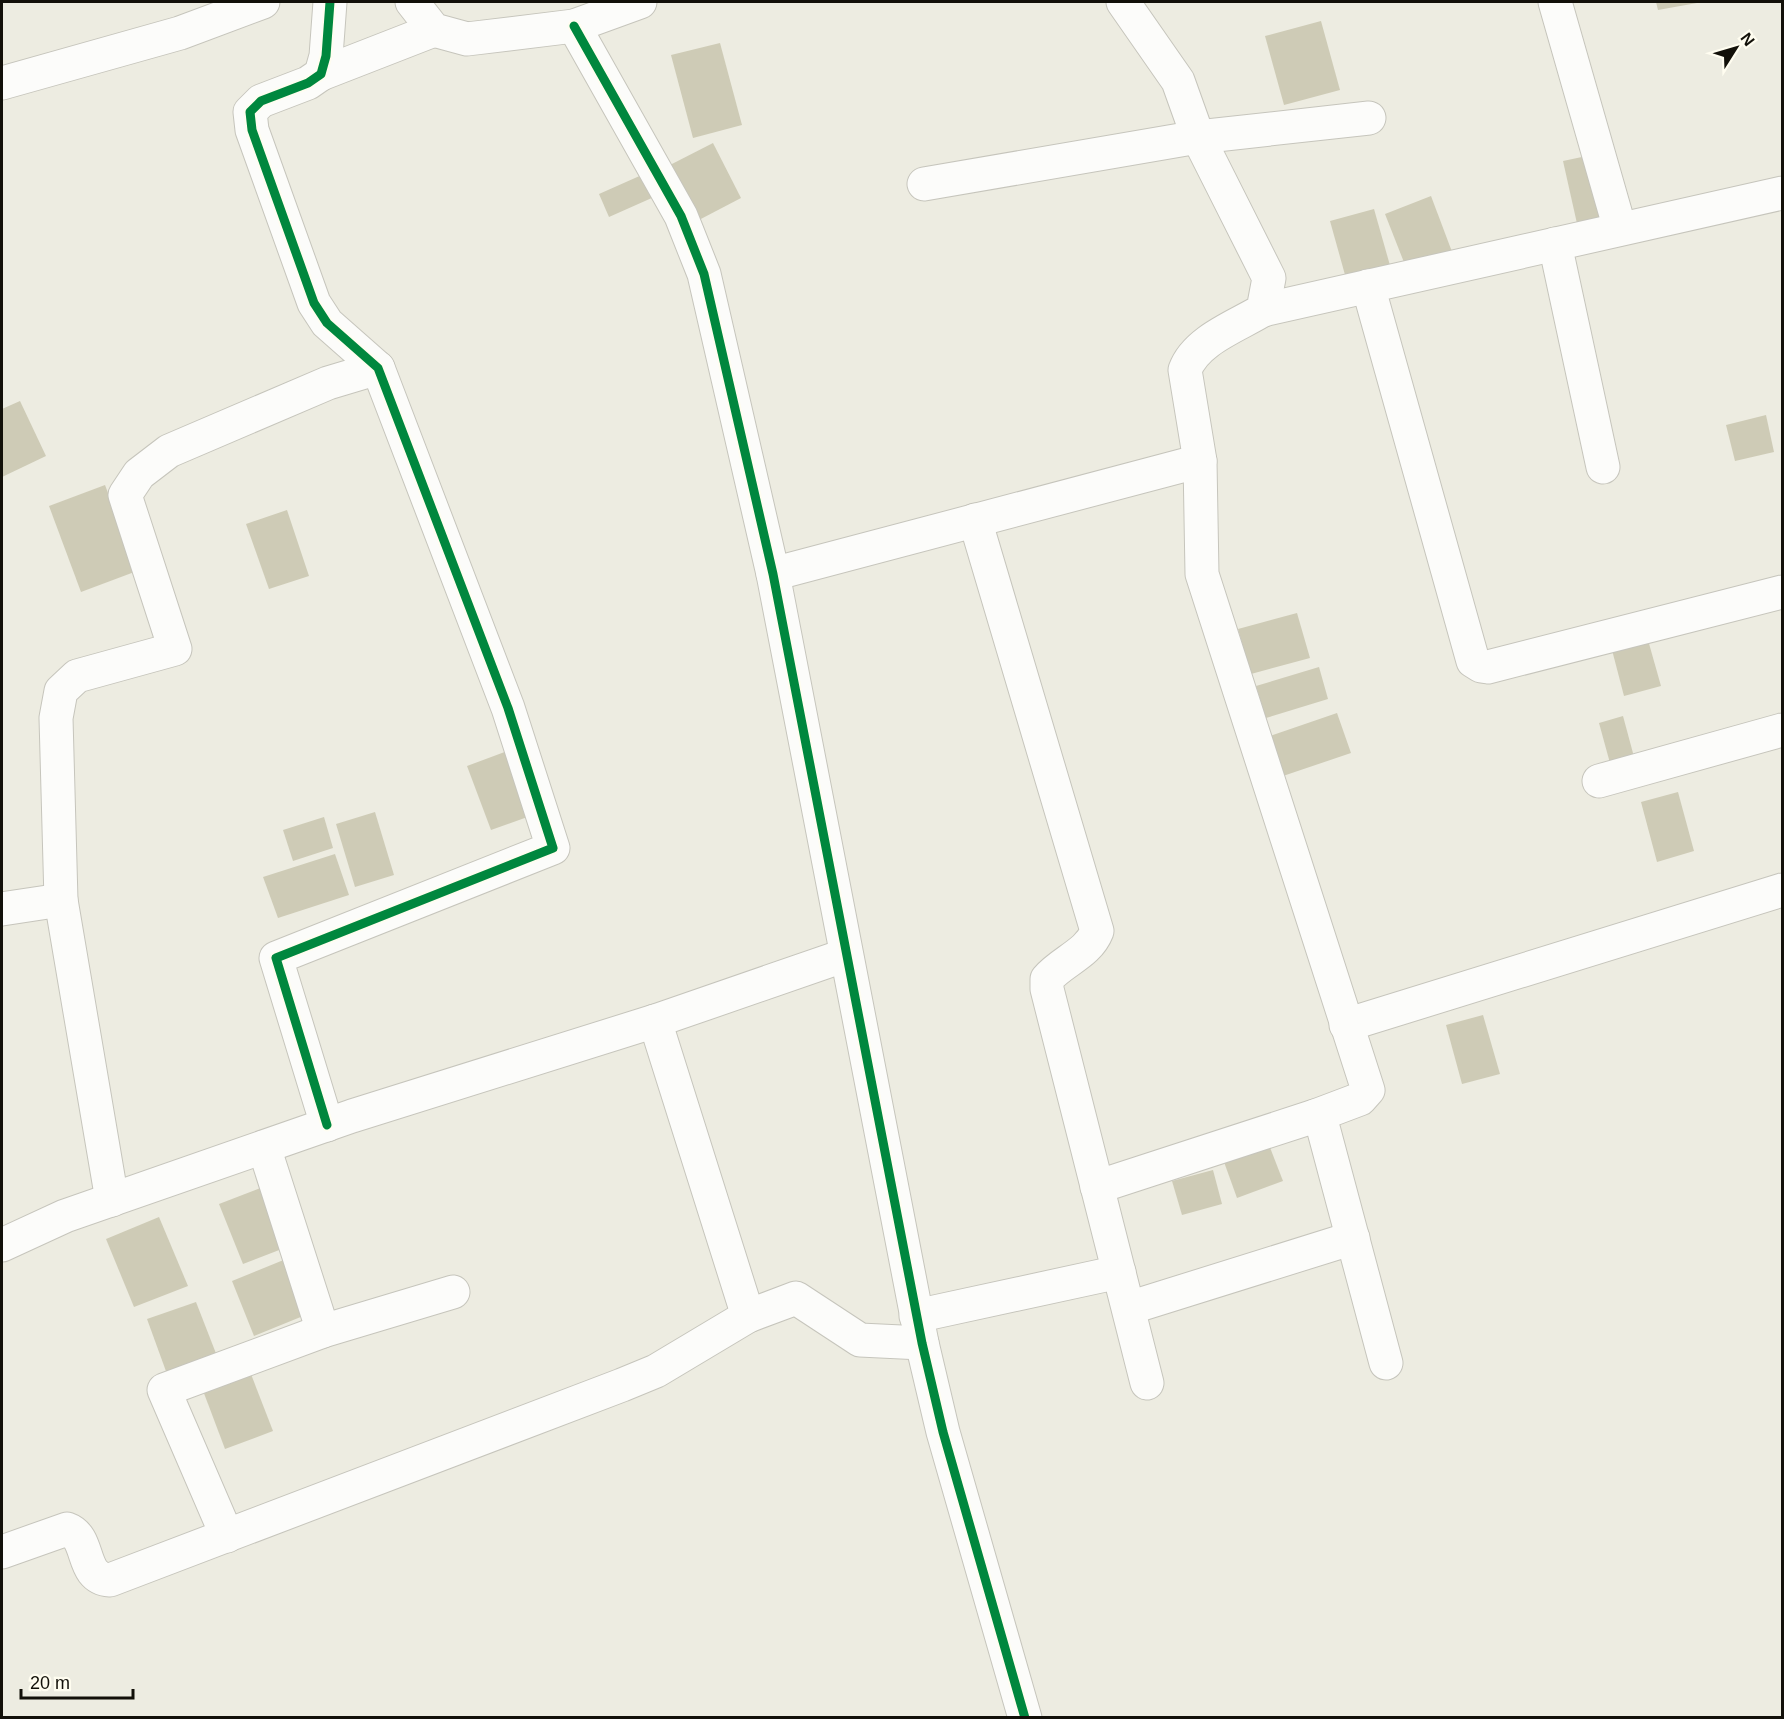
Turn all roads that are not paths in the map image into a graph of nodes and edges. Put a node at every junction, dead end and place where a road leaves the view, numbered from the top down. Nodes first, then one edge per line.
1 (263, 2) edge
2 (330, 2) edge
3 (412, 2) edge
4 (640, 2) edge
5 (1123, 2) edge
6 (1555, 2) edge
7 (574, 26) junction
8 (434, 30) junction
9 (321, 74) junction
10 (2, 83) edge
11 (1369, 117) dead end
12 (1198, 137) junction
13 (924, 184) dead end
14 (1782, 193) edge
15 (1620, 229) junction
16 (1555, 244) junction
17 (1368, 286) junction
18 (1263, 310) junction
19 (378, 368) junction
20 (1200, 460) junction
21 (1603, 467) dead end
22 (975, 520) junction
23 (773, 574) junction
24 (1782, 592) edge
25 (1782, 730) edge
26 (1599, 781) dead end
27 (1782, 890) edge
28 (61, 900) junction
29 (2, 909) edge
30 (846, 955) junction
31 (655, 1021) junction
32 (1346, 1025) junction
33 (1315, 1116) junction
34 (327, 1125) junction
35 (264, 1147) junction
36 (1097, 1187) junction
37 (112, 1200) junction
38 (1353, 1238) junction
39 (2, 1245) edge
40 (1119, 1272) junction
41 (453, 1292) dead end
42 (1129, 1308) junction
43 (748, 1316) junction
44 (919, 1329) junction
45 (323, 1332) junction
46 (1386, 1363) dead end
47 (1147, 1383) dead end
48 (227, 1536) junction
49 (2, 1552) edge
50 (1025, 1718) edge

1 - 10 street
2 - 9 street
3 - 8 street
4 - 7 street
5 - 12 street
6 - 15 street
7 - 8 street
7 - 23 street
8 - 9 street
9 - 19 street
11 - 12 street
12 - 13 street
12 - 18 street
14 - 15 street
15 - 16 street
16 - 17 street
16 - 21 street
17 - 18 street
17 - 24 street
18 - 20 street
19 - 28 street
19 - 34 street
20 - 22 street
20 - 32 street
22 - 23 street
22 - 36 street
23 - 30 street
25 - 26 street
27 - 32 street
28 - 29 street
28 - 37 street
30 - 31 street
30 - 44 street
31 - 34 street
31 - 43 street
32 - 33 street
33 - 36 street
33 - 38 street
34 - 35 street
35 - 37 street
35 - 45 street
36 - 40 street
37 - 39 street
38 - 42 street
38 - 46 street
40 - 42 street
40 - 44 street
41 - 45 street
42 - 47 street
43 - 44 street
43 - 48 street
44 - 50 street
45 - 48 street
48 - 49 street

